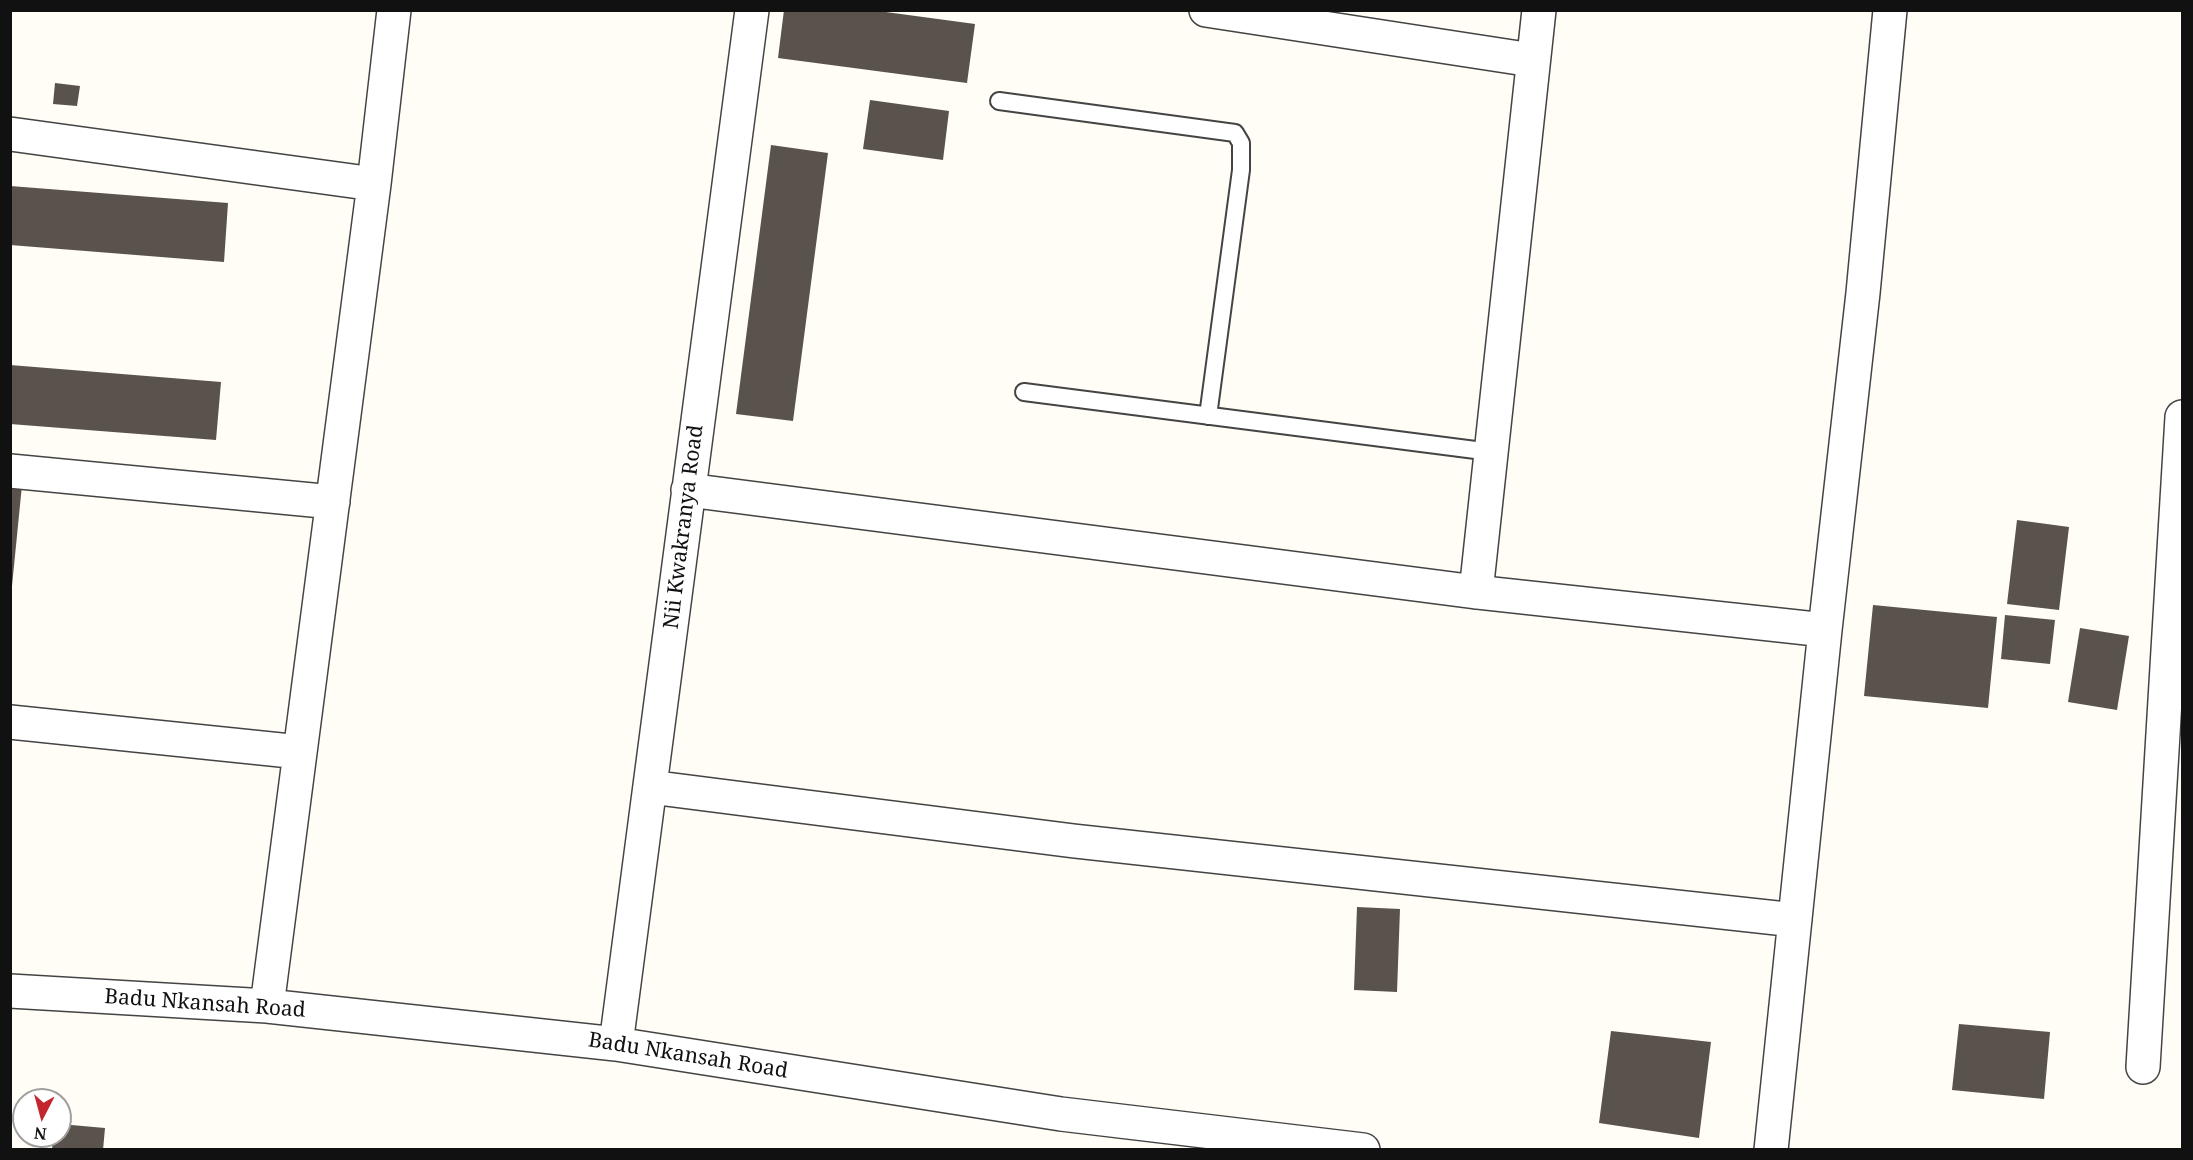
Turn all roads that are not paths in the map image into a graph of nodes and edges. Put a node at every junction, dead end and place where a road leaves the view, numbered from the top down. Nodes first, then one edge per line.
1 (394, 10) edge
2 (752, 10) edge
3 (1206, 10) edge
4 (1539, 10) edge
5 (1890, 10) edge
6 (1532, 60) junction
7 (999, 102) dead end
8 (10, 134) edge
9 (374, 184) junction
10 (1024, 392) dead end
11 (1208, 416) junction
12 (2182, 417) edge
13 (1491, 452) junction
14 (10, 471) edge
15 (688, 490) junction
16 (333, 502) junction
17 (1476, 592) junction
18 (1825, 630) junction
19 (10, 722) edge
20 (300, 752) junction
21 (650, 787) junction
22 (1795, 920) junction
23 (10, 991) edge
24 (267, 1006) junction
25 (616, 1044) junction
26 (2143, 1067) dead end
27 (1363, 1149) edge
28 (1771, 1149) edge

1 - 9 street
2 - 15 street, Nii Kwakranya Road
3 - 6 street
4 - 6 street
5 - 18 street
6 - 13 street
7 - 11 lane
8 - 9 street
9 - 16 street
10 - 11 lane
11 - 13 lane
12 - 26 street
13 - 17 street
14 - 16 street
15 - 17 street
15 - 21 street, Nii Kwakranya Road
16 - 20 street
17 - 18 street
18 - 22 street
19 - 20 street
20 - 24 street
21 - 22 street
21 - 25 street, Nii Kwakranya Road
22 - 28 street
23 - 24 street, Badu Nkansah Road
24 - 25 street, Badu Nkansah Road
25 - 27 street, Badu Nkansah Road

